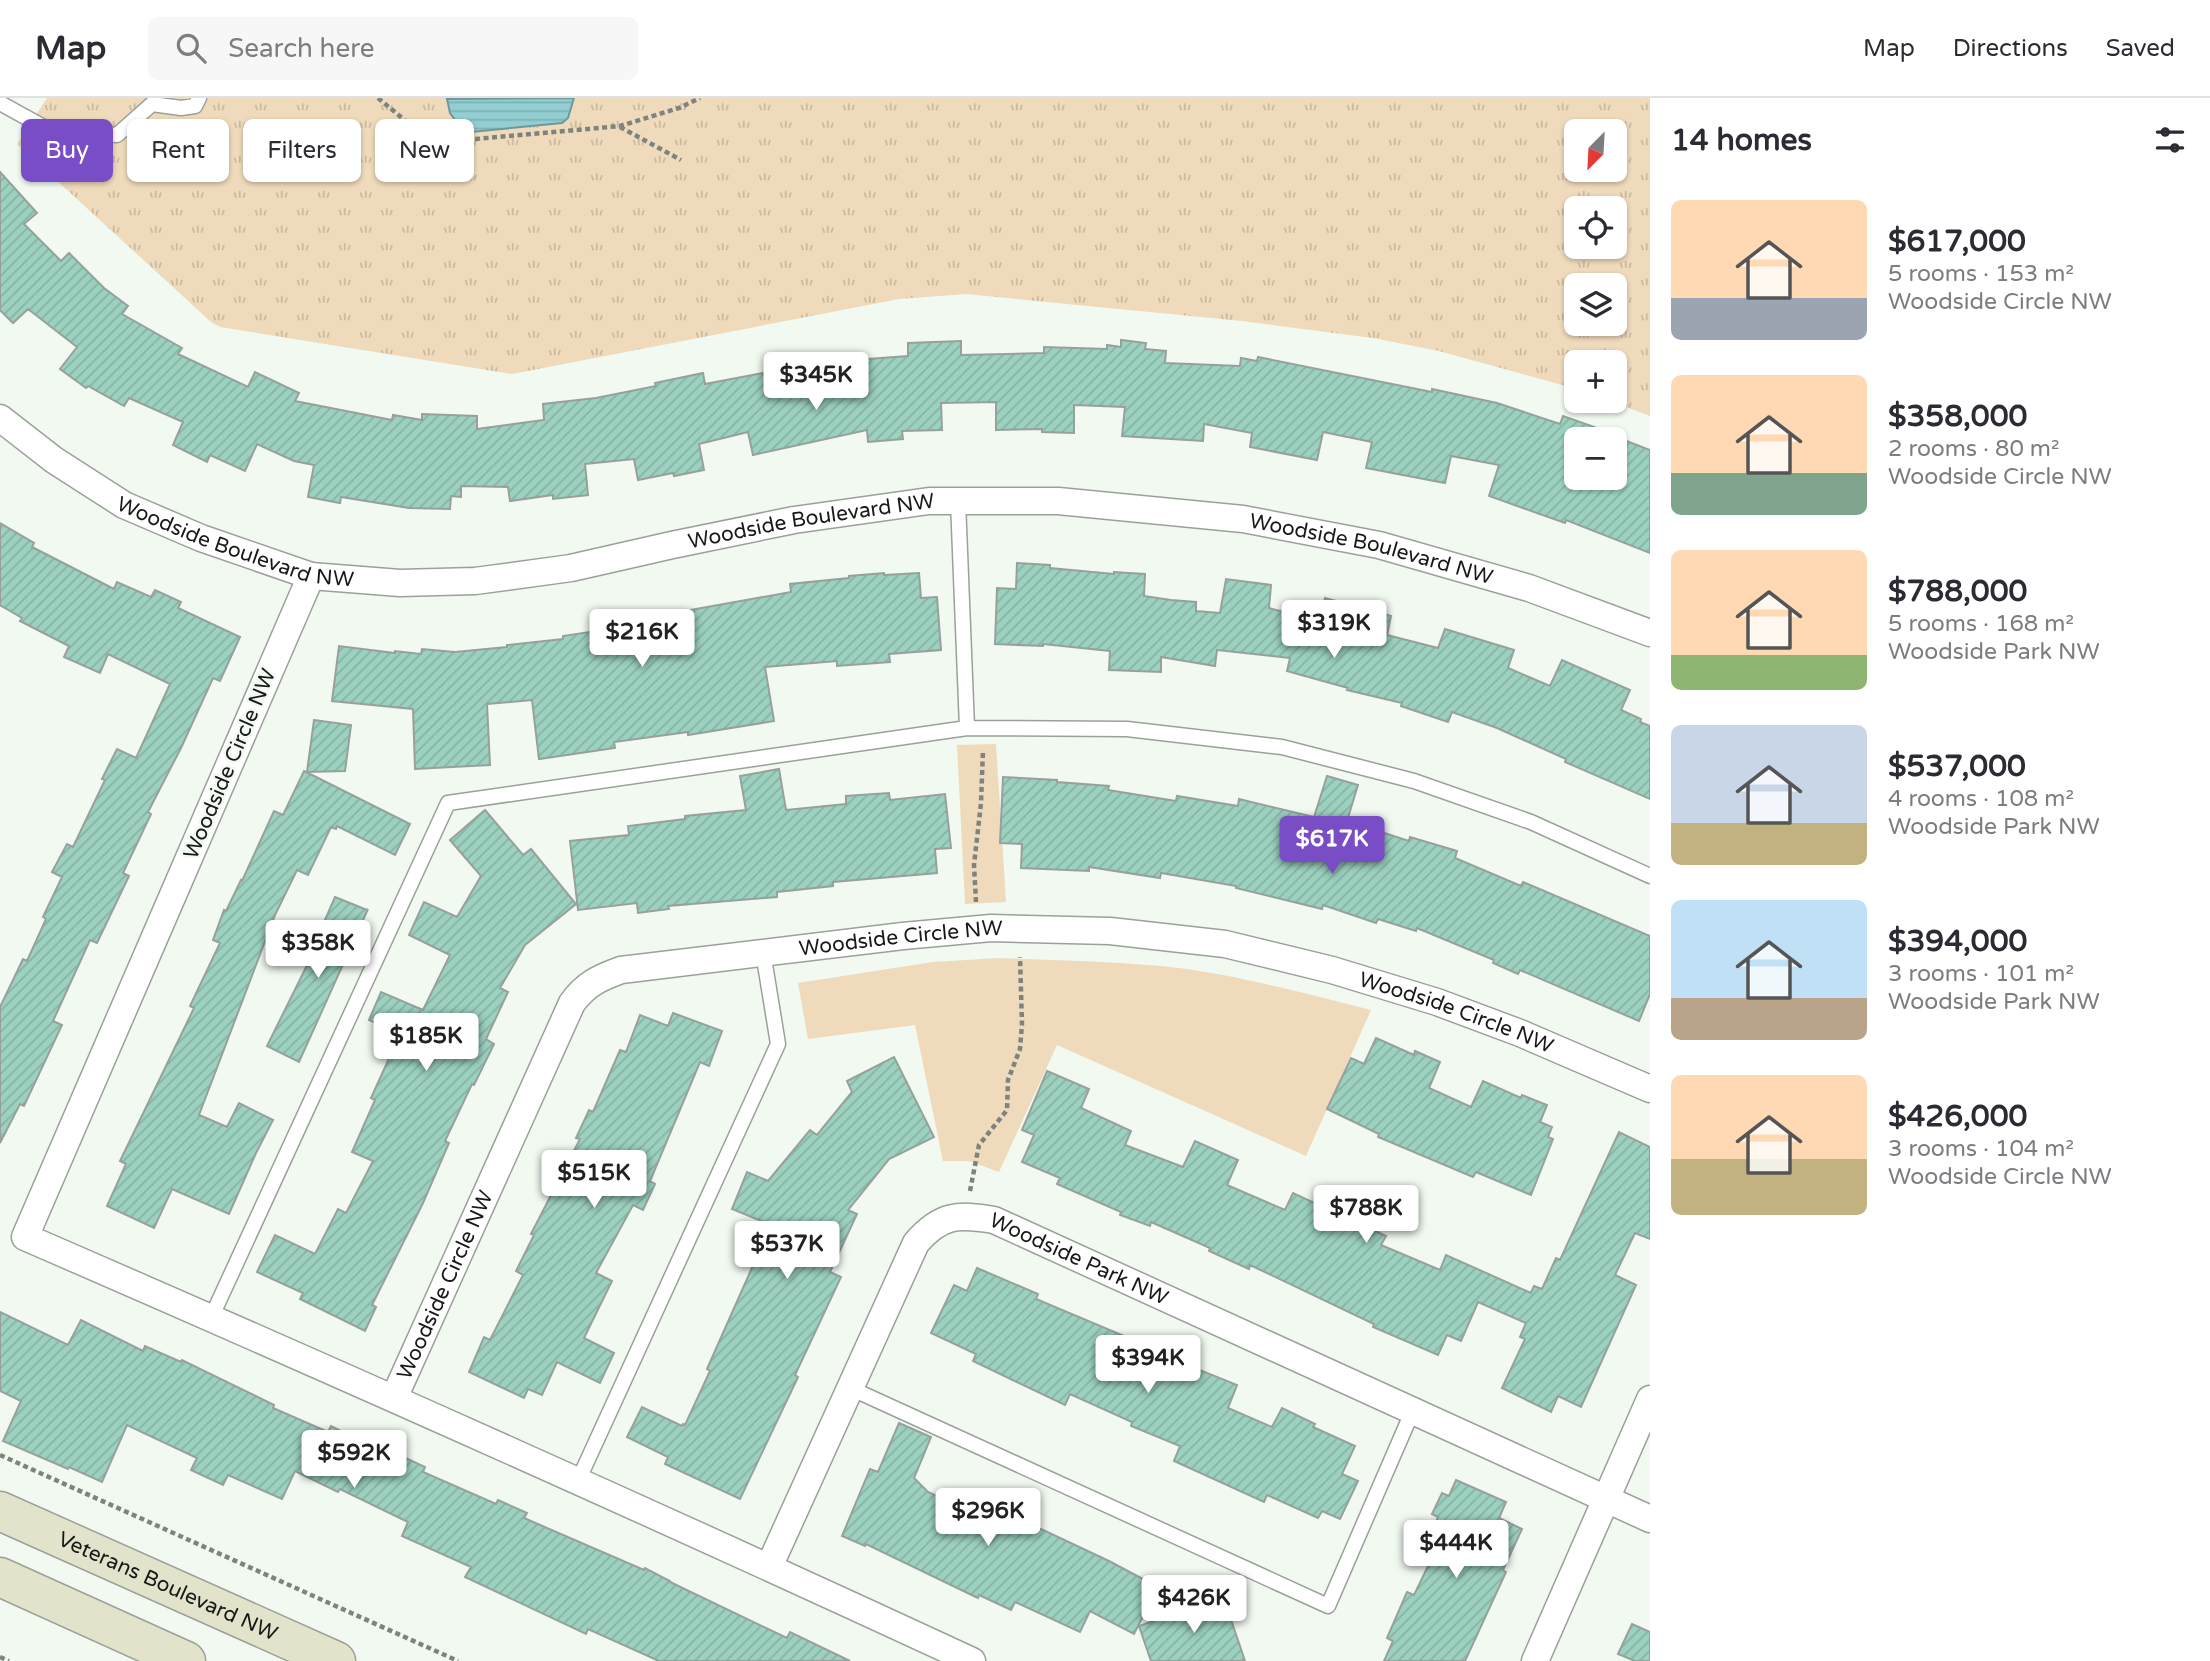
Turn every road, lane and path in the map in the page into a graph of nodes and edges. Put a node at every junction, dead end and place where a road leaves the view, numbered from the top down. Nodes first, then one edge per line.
1 (199, 98) edge
2 (379, 98) edge
3 (701, 98) edge
4 (0, 103) edge
5 (620, 126) junction
6 (681, 160) dead end
7 (0, 418) edge
8 (958, 501) junction
9 (311, 576) junction
10 (1650, 633) edge
11 (967, 729) junction
12 (984, 729) junction
13 (1650, 876) edge
14 (1019, 928) junction
15 (978, 929) junction
16 (763, 953) junction
17 (1650, 1089) edge
18 (965, 1216) junction
19 (211, 1318) junction
20 (850, 1388) junction
21 (394, 1398) junction
22 (1650, 1399) edge
23 (1413, 1410) junction
24 (0, 1455) edge
25 (578, 1481) junction
26 (1606, 1498) junction
27 (2, 1515) edge
28 (1650, 1519) edge
29 (769, 1567) junction
30 (0, 1577) edge
31 (0, 1657) edge
32 (9, 1661) edge
33 (186, 1661) edge
34 (336, 1661) edge
35 (458, 1661) edge
36 (972, 1661) edge
37 (1535, 1661) edge

1 - 4 lane
2 - 5 path
3 - 5 path
5 - 6 path
7 - 9 street, Woodside Boulevard NW
8 - 9 street, Woodside Boulevard NW
8 - 10 street, Woodside Boulevard NW
8 - 11 lane
9 - 19 street, Woodside Circle NW
11 - 12 lane
11 - 19 lane
12 - 13 lane
12 - 15 path
14 - 15 street, Woodside Circle NW
14 - 17 street, Woodside Circle NW
14 - 18 path
15 - 16 street, Woodside Circle NW
16 - 21 street, Woodside Circle NW
16 - 25 lane
18 - 20 street, Woodside Park NW
18 - 23 street, Woodside Park NW
19 - 21 street, Woodside Circle NW
20 - 23 lane
20 - 29 street, Woodside Park NW
21 - 25 street, Woodside Circle NW
22 - 26 street
23 - 26 street, Woodside Park NW
24 - 35 path
25 - 29 street, Woodside Circle NW
26 - 28 street, Woodside Park NW
26 - 37 street
27 - 34 main road, Veterans Boulevard NW
29 - 36 street, Woodside Circle NW
30 - 33 main road
31 - 32 path

